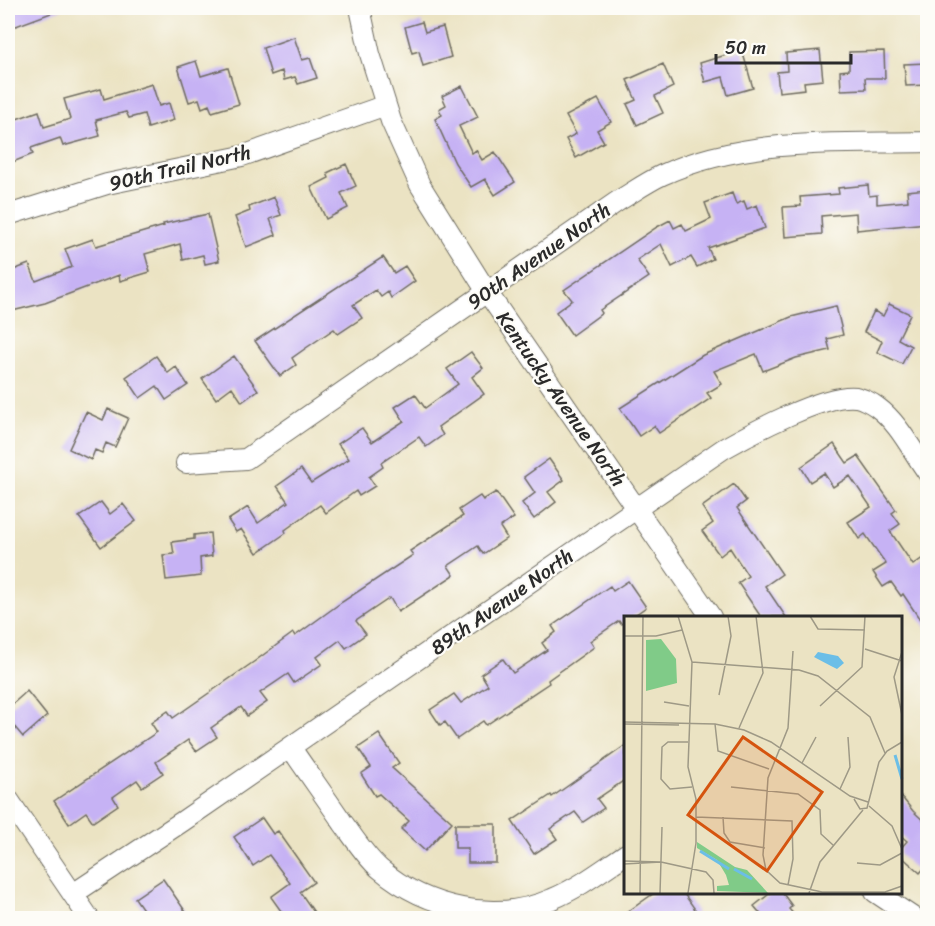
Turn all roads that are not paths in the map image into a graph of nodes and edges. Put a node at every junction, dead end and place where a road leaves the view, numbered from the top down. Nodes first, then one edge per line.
1 (360, 8) edge
2 (386, 105) junction
3 (927, 142) edge
4 (8, 215) edge
5 (487, 292) junction
6 (186, 463) dead end
7 (927, 473) edge
8 (636, 508) junction
9 (710, 616) edge
10 (291, 747) junction
11 (8, 799) edge
12 (624, 855) edge
13 (878, 893) edge
14 (73, 894) junction
15 (89, 918) edge
16 (914, 918) edge

1 - 2 street, Kentucky Avenue North
2 - 4 street, 90th Trail North
2 - 5 street, Kentucky Avenue North
3 - 5 street, 90th Avenue North
5 - 6 street, 90th Avenue North
5 - 8 street, Kentucky Avenue North
7 - 8 street, 89th Avenue North
8 - 9 street, Kentucky Avenue North
8 - 10 street, 89th Avenue North
10 - 12 street
10 - 14 street, 89th Avenue North
11 - 14 street
13 - 16 street
14 - 15 street

